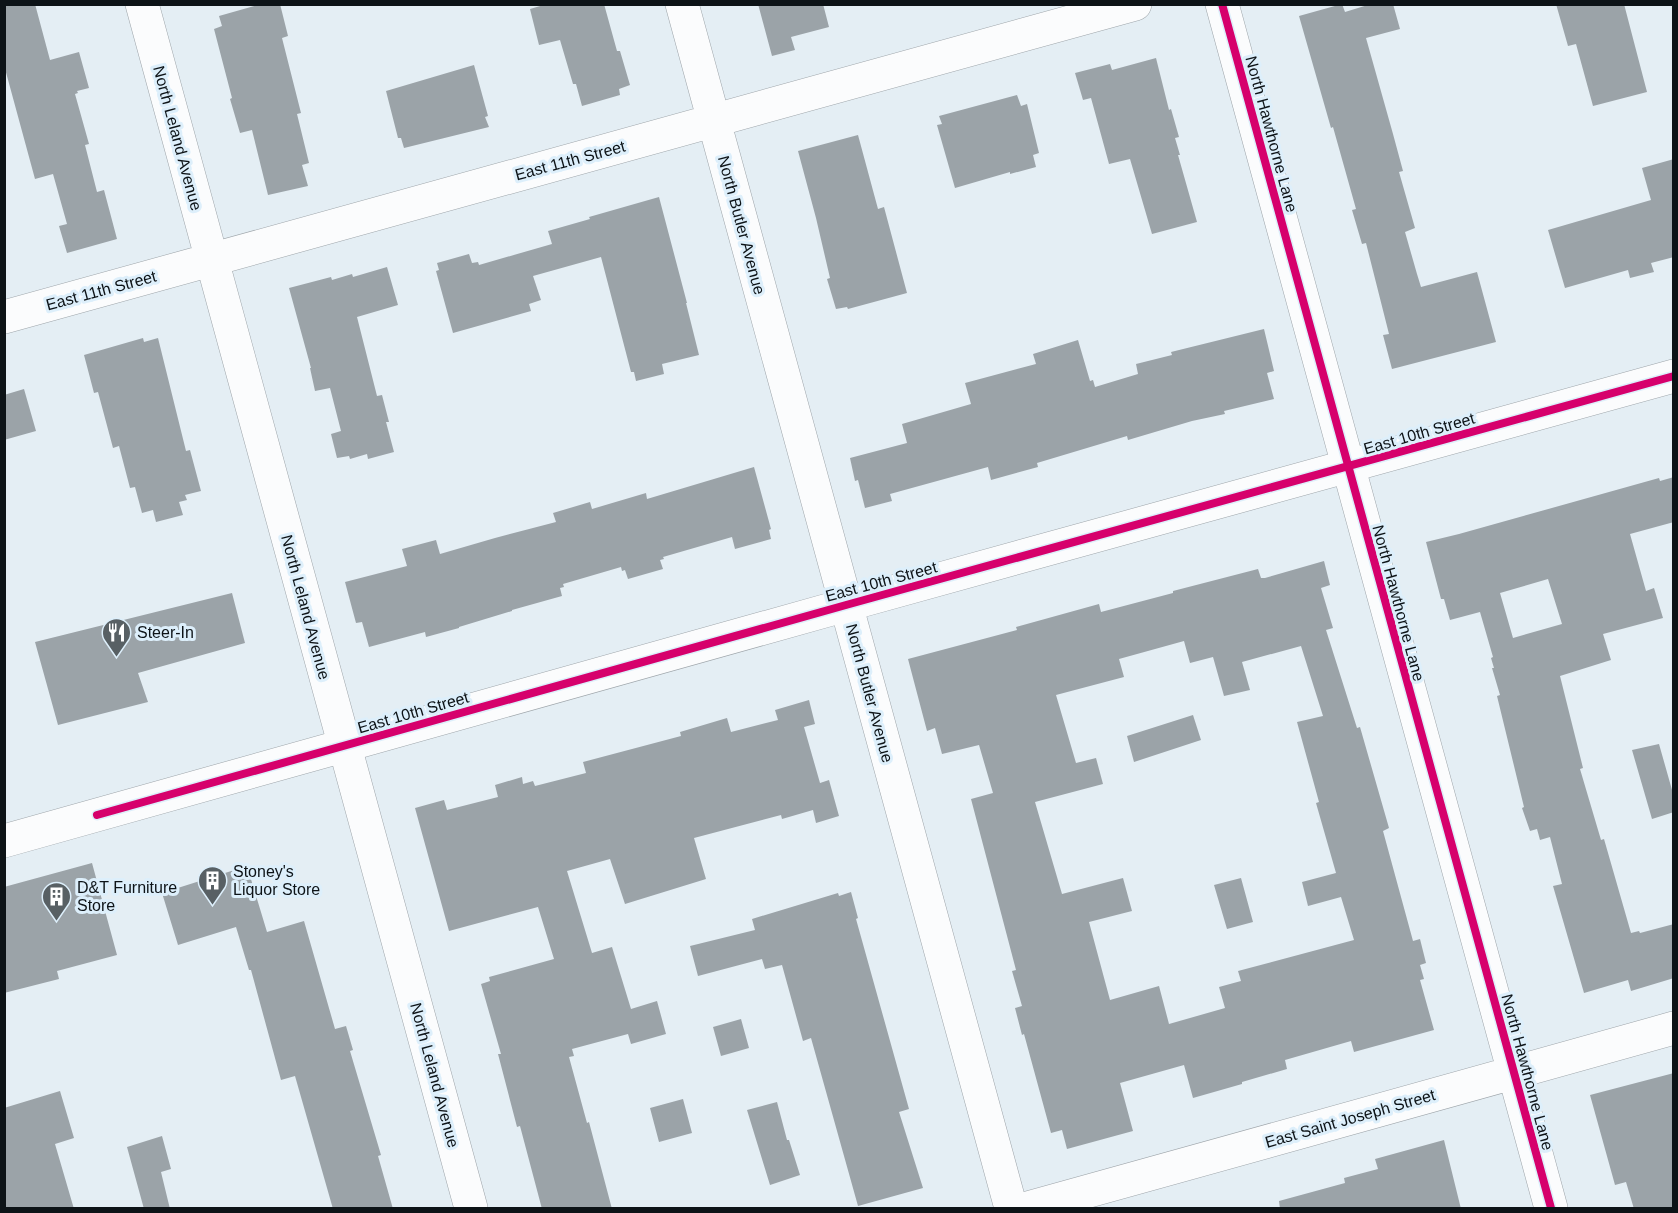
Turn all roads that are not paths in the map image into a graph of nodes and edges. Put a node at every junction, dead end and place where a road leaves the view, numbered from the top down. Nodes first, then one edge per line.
1 (142, 4) edge
2 (682, 4) edge
3 (1136, 4) edge
4 (1222, 4) edge
5 (714, 121) junction
6 (211, 259) junction
7 (4, 316) edge
8 (1674, 376) edge
9 (1348, 467) junction
10 (846, 605) junction
11 (344, 746) junction
12 (4, 841) edge
13 (1674, 1028) edge
14 (1514, 1072) junction
15 (471, 1209) edge
16 (1011, 1209) edge
17 (1028, 1209) edge
18 (1551, 1209) edge

1 - 6 street, North Leland Avenue
2 - 5 street, North Butler Avenue
3 - 5 street, East 11th Street
4 - 9 street, North Hawthorne Lane
5 - 6 street, East 11th Street
5 - 10 street, North Butler Avenue
6 - 7 street, East 11th Street
6 - 11 street, North Leland Avenue
8 - 9 street, East 10th Street
9 - 10 street, East 10th Street
9 - 14 street, North Hawthorne Lane
10 - 11 street, East 10th Street
10 - 16 street, North Butler Avenue
11 - 12 street, East 10th Street
11 - 15 street, North Leland Avenue
13 - 14 street, East Saint Joseph Street
14 - 17 street, East Saint Joseph Street
14 - 18 street, North Hawthorne Lane

